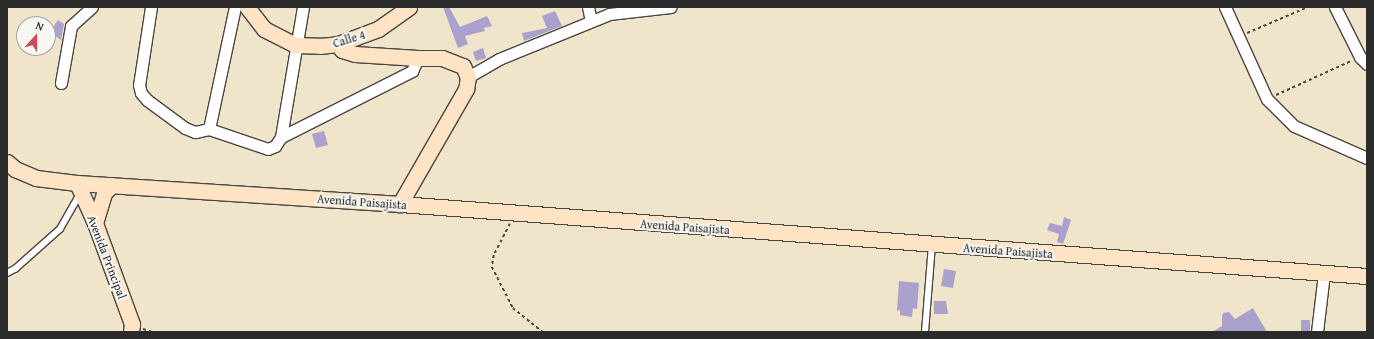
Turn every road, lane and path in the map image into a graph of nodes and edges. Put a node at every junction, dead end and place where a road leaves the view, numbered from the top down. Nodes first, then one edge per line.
1 (92, 7) edge
2 (151, 7) edge
3 (235, 7) edge
4 (247, 7) edge
5 (303, 7) edge
6 (409, 7) edge
7 (588, 7) edge
8 (671, 7) edge
9 (1225, 7) edge
10 (1308, 7) edge
11 (1335, 7) edge
12 (591, 21) junction
13 (1238, 36) junction
14 (296, 44) junction
15 (338, 44) junction
16 (418, 58) junction
17 (1364, 60) edge
18 (468, 77) junction
19 (61, 83) dead end
20 (1267, 99) junction
21 (209, 129) junction
22 (281, 137) junction
23 (1367, 158) edge
24 (7, 162) edge
25 (112, 185) junction
26 (79, 187) junction
27 (400, 204) junction
28 (515, 214) junction
29 (95, 224) junction
30 (932, 245) junction
31 (7, 273) edge
32 (1324, 274) junction
33 (1367, 276) edge
34 (131, 332) edge
35 (543, 332) edge
36 (926, 332) edge
37 (1317, 332) edge

1 - 19 street
2 - 21 street
3 - 21 street
4 - 14 main road, Calle 4
5 - 14 street
6 - 15 main road, Calle 4
7 - 12 street
8 - 12 street
9 - 13 street
10 - 13 path
11 - 17 street
12 - 18 street
13 - 20 street
14 - 15 main road, Calle 4
14 - 22 street
15 - 16 main road
16 - 18 main road
16 - 22 street
17 - 20 path
18 - 27 main road
20 - 23 street
21 - 22 street
24 - 26 main road, Avenida Paisajista
25 - 26 main road, Avenida Paisajista
25 - 27 main road, Avenida Paisajista
25 - 29 main road
26 - 29 main road, Avenida Principal
26 - 31 lane
27 - 28 main road, Avenida Paisajista
28 - 30 main road, Avenida Paisajista
28 - 35 path
29 - 34 main road, Avenida Principal
30 - 32 main road, Avenida Paisajista
30 - 36 lane
32 - 33 main road, Avenida Paisajista
32 - 37 street

